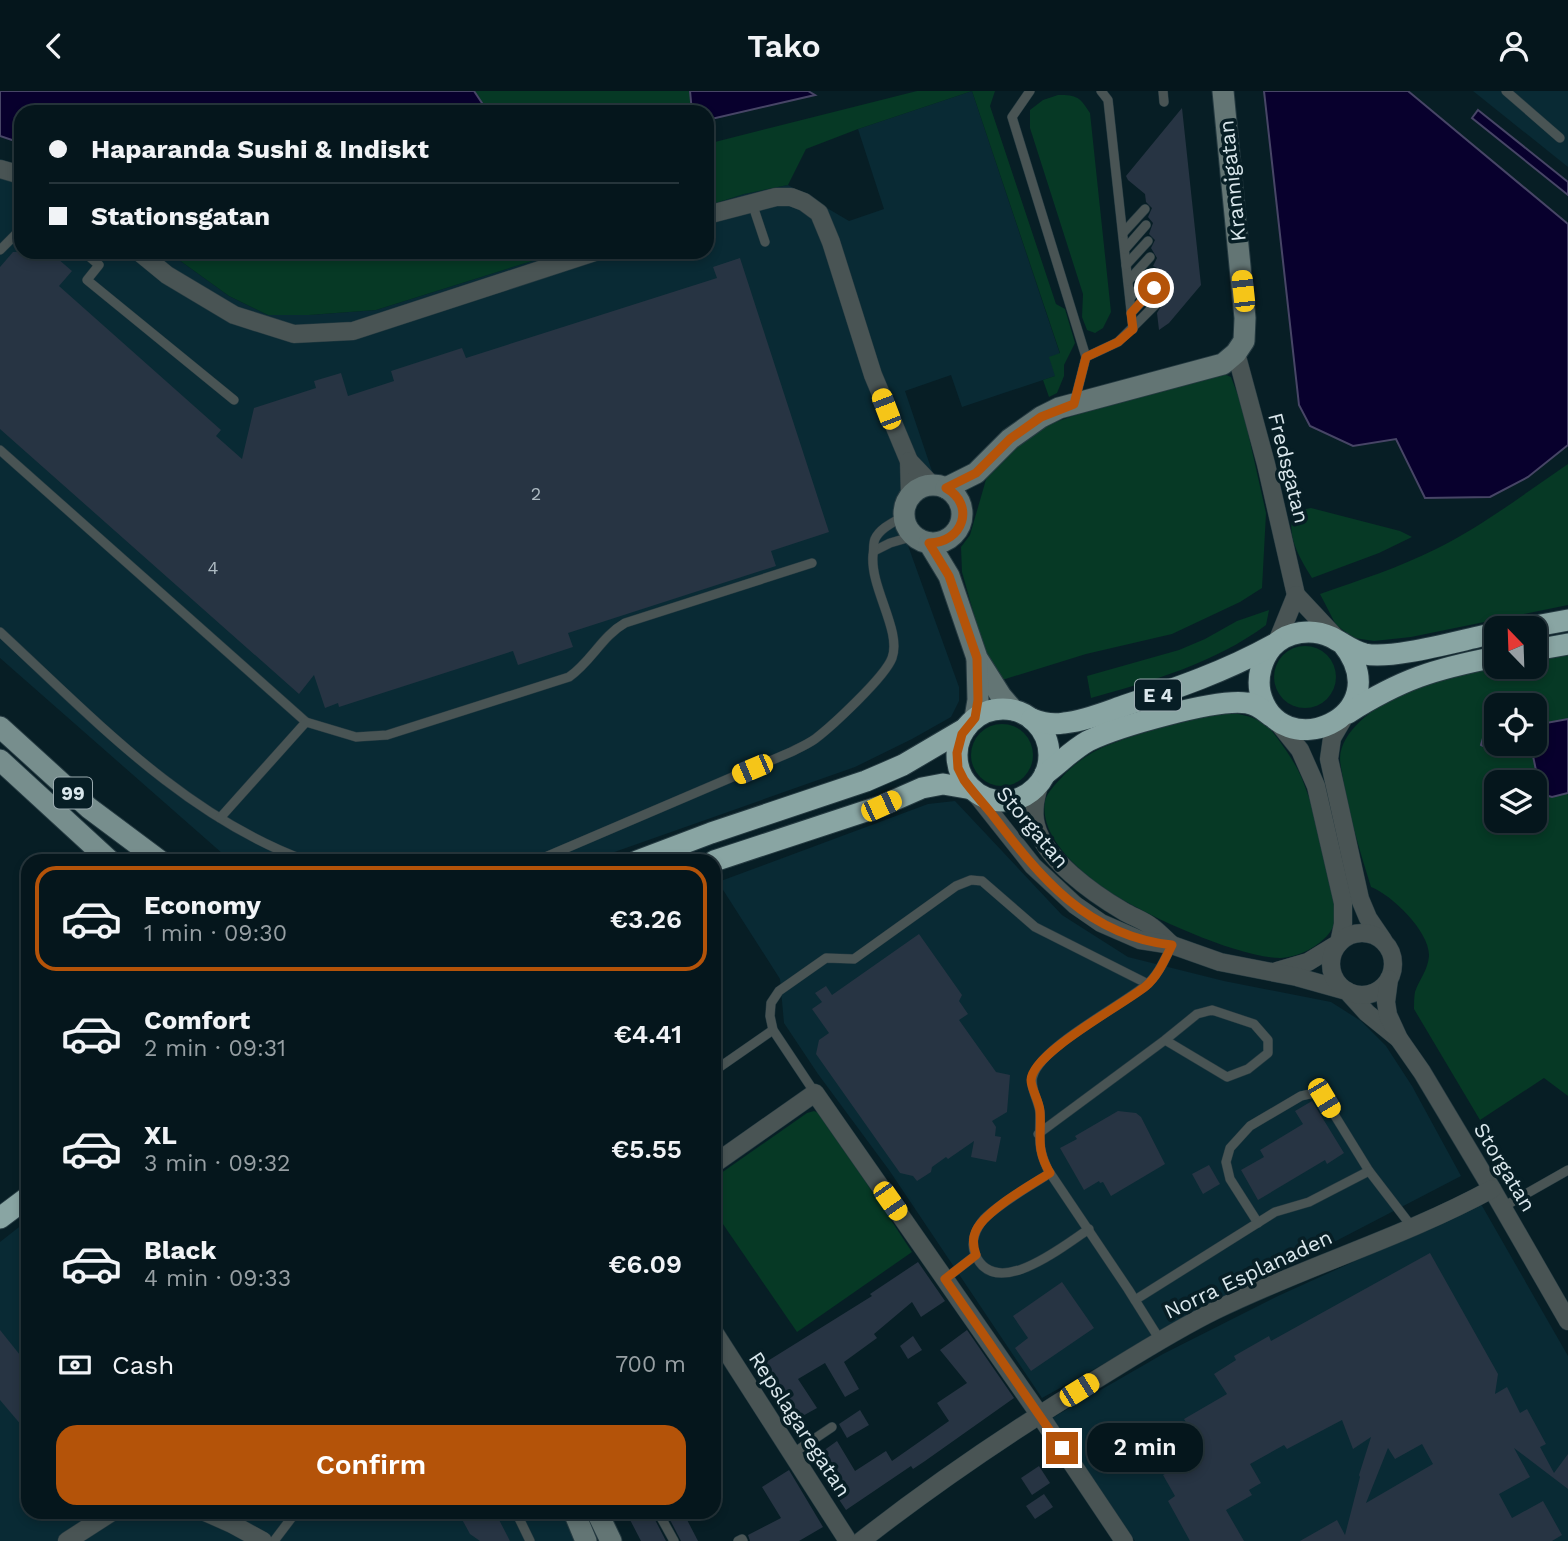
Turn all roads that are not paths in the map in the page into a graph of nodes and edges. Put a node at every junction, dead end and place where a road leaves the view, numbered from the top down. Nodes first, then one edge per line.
1 (1030, 91) edge
2 (1101, 91) edge
3 (1163, 91) edge
4 (1223, 91) edge
5 (1506, 91) edge
6 (1164, 101) dead end
7 (1560, 138) dead end
8 (752, 203) junction
9 (1145, 209) dead end
10 (714, 213) edge
11 (1146, 225) dead end
12 (1123, 233) junction
13 (14, 236) edge
14 (765, 241) dead end
15 (1148, 241) dead end
16 (1125, 249) junction
17 (0, 250) edge
18 (1150, 257) dead end
19 (92, 259) edge
20 (148, 259) edge
21 (574, 259) edge
22 (1126, 265) junction
23 (1152, 273) dead end
24 (1128, 281) junction
25 (1154, 288) dead end
26 (1130, 298) junction
27 (1156, 304) dead end
28 (1131, 313) junction
29 (1133, 329) junction
30 (1236, 353) junction
31 (1086, 357) junction
32 (234, 400) dead end
33 (1074, 404) junction
34 (0, 450) edge
35 (909, 461) junction
36 (976, 473) junction
37 (939, 486) junction
38 (907, 506) junction
39 (962, 508) junction
40 (952, 536) junction
41 (922, 540) junction
42 (874, 551) junction
43 (812, 563) dead end
44 (949, 576) junction
45 (1296, 595) junction
46 (1568, 620) edge
47 (1547, 624) edge
48 (0, 632) edge
49 (1484, 635) edge
50 (1277, 642) junction
51 (1342, 643) junction
52 (1568, 644) edge
53 (1547, 648) edge
54 (977, 658) junction
55 (1484, 659) edge
56 (1346, 714) junction
57 (1022, 715) junction
58 (1276, 719) junction
59 (306, 722) junction
60 (970, 723) junction
61 (0, 727) edge
62 (0, 760) edge
63 (1043, 778) junction
64 (972, 789) junction
65 (220, 818) junction
66 (102, 854) edge
67 (151, 854) edge
68 (293, 854) edge
69 (552, 854) edge
70 (656, 854) edge
71 (721, 859) edge
72 (1383, 940) junction
73 (1339, 943) junction
74 (1172, 945) junction
75 (1273, 972) junction
76 (1389, 979) junction
77 (1148, 984) junction
78 (1347, 991) junction
79 (773, 1030) junction
80 (1399, 1039) junction
81 (1165, 1040) junction
82 (721, 1066) edge
83 (815, 1093) junction
84 (1038, 1134) junction
85 (721, 1159) edge
86 (1568, 1170) edge
87 (1369, 1171) junction
88 (1050, 1173) junction
89 (1492, 1189) junction
90 (21, 1203) edge
91 (1503, 1207) junction
92 (0, 1218) edge
93 (1258, 1223) junction
94 (1412, 1227) junction
95 (1089, 1229) junction
96 (976, 1255) junction
97 (945, 1279) junction
98 (1135, 1300) junction
99 (1568, 1321) edge
100 (1160, 1340) junction
101 (721, 1343) edge
102 (1039, 1415) junction
103 (832, 1427) dead end
104 (792, 1454) junction
105 (100, 1519) edge
106 (221, 1519) edge
107 (291, 1519) edge
108 (519, 1519) edge
109 (577, 1519) edge
110 (600, 1519) edge
111 (662, 1519) edge
112 (67, 1541) edge
113 (263, 1541) edge
114 (274, 1541) edge
115 (530, 1541) edge
116 (586, 1541) edge
117 (611, 1541) edge
118 (674, 1541) edge
119 (738, 1541) edge
120 (743, 1541) edge
121 (848, 1541) edge
122 (861, 1541) edge
123 (1124, 1541) edge

1 - 31 lane
2 - 12 lane
3 - 6 lane
4 - 30 street, Krannigatan
5 - 7 lane
8 - 10 street
8 - 14 lane
8 - 35 street
9 - 12 lane
11 - 16 lane
12 - 16 lane
13 - 17 lane
15 - 22 lane
16 - 22 lane
18 - 24 lane
19 - 32 lane
20 - 21 street
22 - 24 lane
23 - 26 lane
24 - 26 lane
25 - 28 lane
26 - 28 lane
27 - 29 lane
28 - 29 lane
29 - 31 lane
30 - 33 street
30 - 45 street, Fredsgatan
31 - 33 lane
33 - 36 street
34 - 59 lane
35 - 37 street
35 - 38 street
36 - 37 street
36 - 39 street
37 - 38 street
37 - 39 street
38 - 41 street
38 - 42 lane
39 - 40 street
40 - 41 street
40 - 44 street
41 - 42 lane
41 - 44 street
42 - 69 lane
43 - 59 lane
44 - 54 street
45 - 50 street
45 - 51 street
46 - 47 highway
48 - 65 lane
49 - 51 highway, E 4
50 - 51 highway, E 4
50 - 57 highway, E 4
50 - 58 highway
51 - 56 highway
52 - 53 highway
54 - 57 street
54 - 60 street
55 - 56 highway, E 4
56 - 58 highway, E 4
56 - 72 street
57 - 60 highway, E 4
57 - 63 highway
58 - 63 highway, E 4
58 - 73 street
59 - 65 lane
60 - 64 highway
60 - 70 highway, E 4
61 - 67 main road, 99
62 - 66 main road, 99
63 - 64 highway, E 4
63 - 74 street, Storgatan
64 - 71 highway, E 4
64 - 74 street, Storgatan
65 - 68 lane
72 - 73 street, Storgatan
72 - 76 street, Storgatan
73 - 75 street, Storgatan
73 - 78 street, Storgatan
74 - 75 street, Storgatan
74 - 77 lane
75 - 78 street, Storgatan
76 - 78 street, Storgatan
76 - 80 street, Storgatan
77 - 79 lane
77 - 84 lane
78 - 80 street, Storgatan
79 - 82 lane
79 - 83 lane
80 - 89 street, Storgatan
81 - 81 lane
81 - 84 lane
83 - 85 street
83 - 97 street
84 - 88 lane
86 - 91 lane
87 - 93 lane
87 - 93 lane
87 - 94 lane
88 - 95 lane
88 - 96 lane
89 - 91 street, Storgatan
89 - 94 street, Norra Esplanaden
90 - 92 highway
91 - 99 street, Storgatan
93 - 98 lane
94 - 100 street, Norra Esplanaden
95 - 96 lane
95 - 98 lane
96 - 97 lane
97 - 102 street
98 - 100 lane
100 - 102 street, Norra Esplanaden
101 - 104 street, Repslagaregatan
102 - 122 street, Norra Esplanaden
102 - 123 street
103 - 104 lane
104 - 121 street, Repslagaregatan
105 - 112 street
106 - 113 street
107 - 114 lane
108 - 115 lane
109 - 116 street
110 - 117 street
111 - 118 lane
119 - 120 lane

